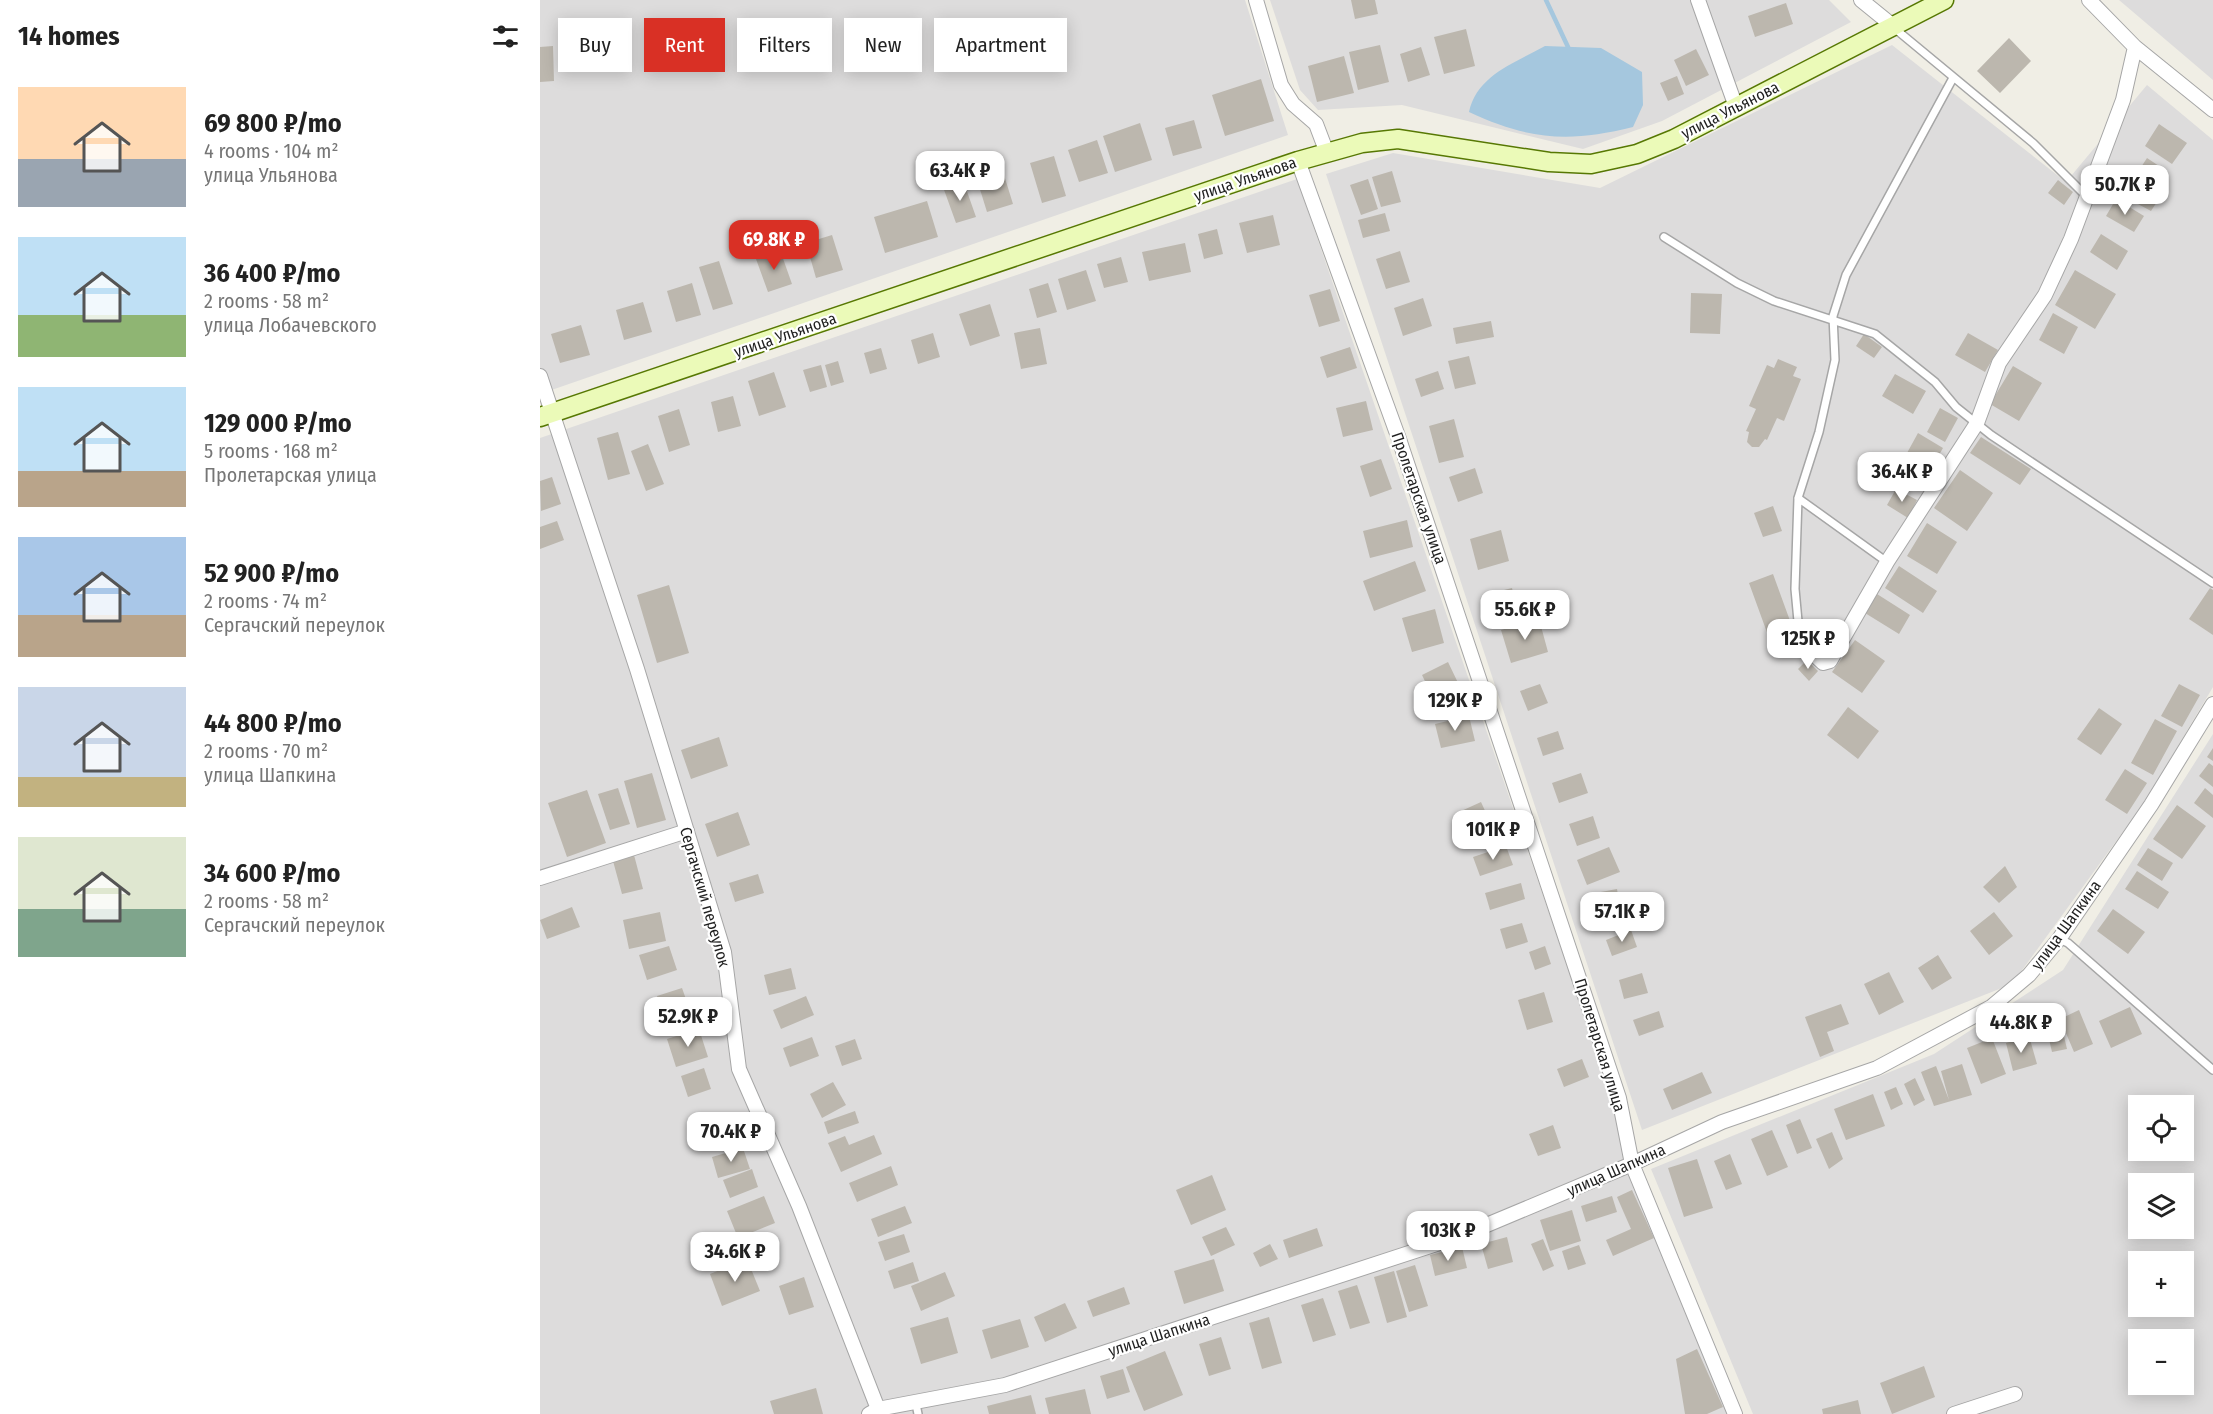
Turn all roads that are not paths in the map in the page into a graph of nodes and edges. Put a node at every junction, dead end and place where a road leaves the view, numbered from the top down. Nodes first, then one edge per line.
1 (1256, 0) edge
2 (1698, 0) edge
3 (1861, 0) edge
4 (1944, 0) edge
5 (2089, 0) edge
6 (1893, 26) junction
7 (2135, 47) junction
8 (1953, 78) junction
9 (1736, 107) junction
10 (2213, 110) edge
11 (1327, 153) junction
12 (1298, 161) junction
13 (2085, 195) junction
14 (1664, 237) dead end
15 (1833, 322) junction
16 (540, 376) edge
17 (547, 415) edge
18 (1977, 423) junction
19 (1798, 498) junction
20 (1887, 562) junction
21 (2213, 584) edge
22 (1806, 647) joint
23 (2213, 704) edge
24 (687, 831) junction
25 (540, 878) edge
26 (2058, 939) junction
27 (2213, 1070) edge
28 (1632, 1164) junction
29 (2015, 1394) dead end
30 (917, 1409) edge
31 (874, 1412) edge
32 (1735, 1414) edge
33 (1954, 1414) edge

1 - 11 street
2 - 9 street
3 - 6 street
4 - 6 main road, улица Ульянова
5 - 7 street
6 - 8 lane
6 - 9 main road, улица Ульянова
7 - 10 street
7 - 13 street
8 - 13 lane
8 - 15 lane
9 - 11 main road, улица Ульянова
11 - 12 main road, улица Ульянова
12 - 17 main road, улица Ульянова
12 - 28 street, Пролетарская улица
13 - 18 street
14 - 15 lane
15 - 18 lane
15 - 19 lane
16 - 17 street, Сергачский переулок
17 - 24 street, Сергачский переулок
18 - 20 street
18 - 21 lane
19 - 20 lane
19 - 22 lane
20 - 22 street
23 - 26 street, улица Шапкина
24 - 25 street
24 - 31 street, Сергачский переулок
26 - 27 lane
26 - 28 street, улица Шапкина
28 - 30 street, улица Шапкина
28 - 32 street, Пролетарская улица
29 - 33 street
30 - 31 street, улица Шапкина

